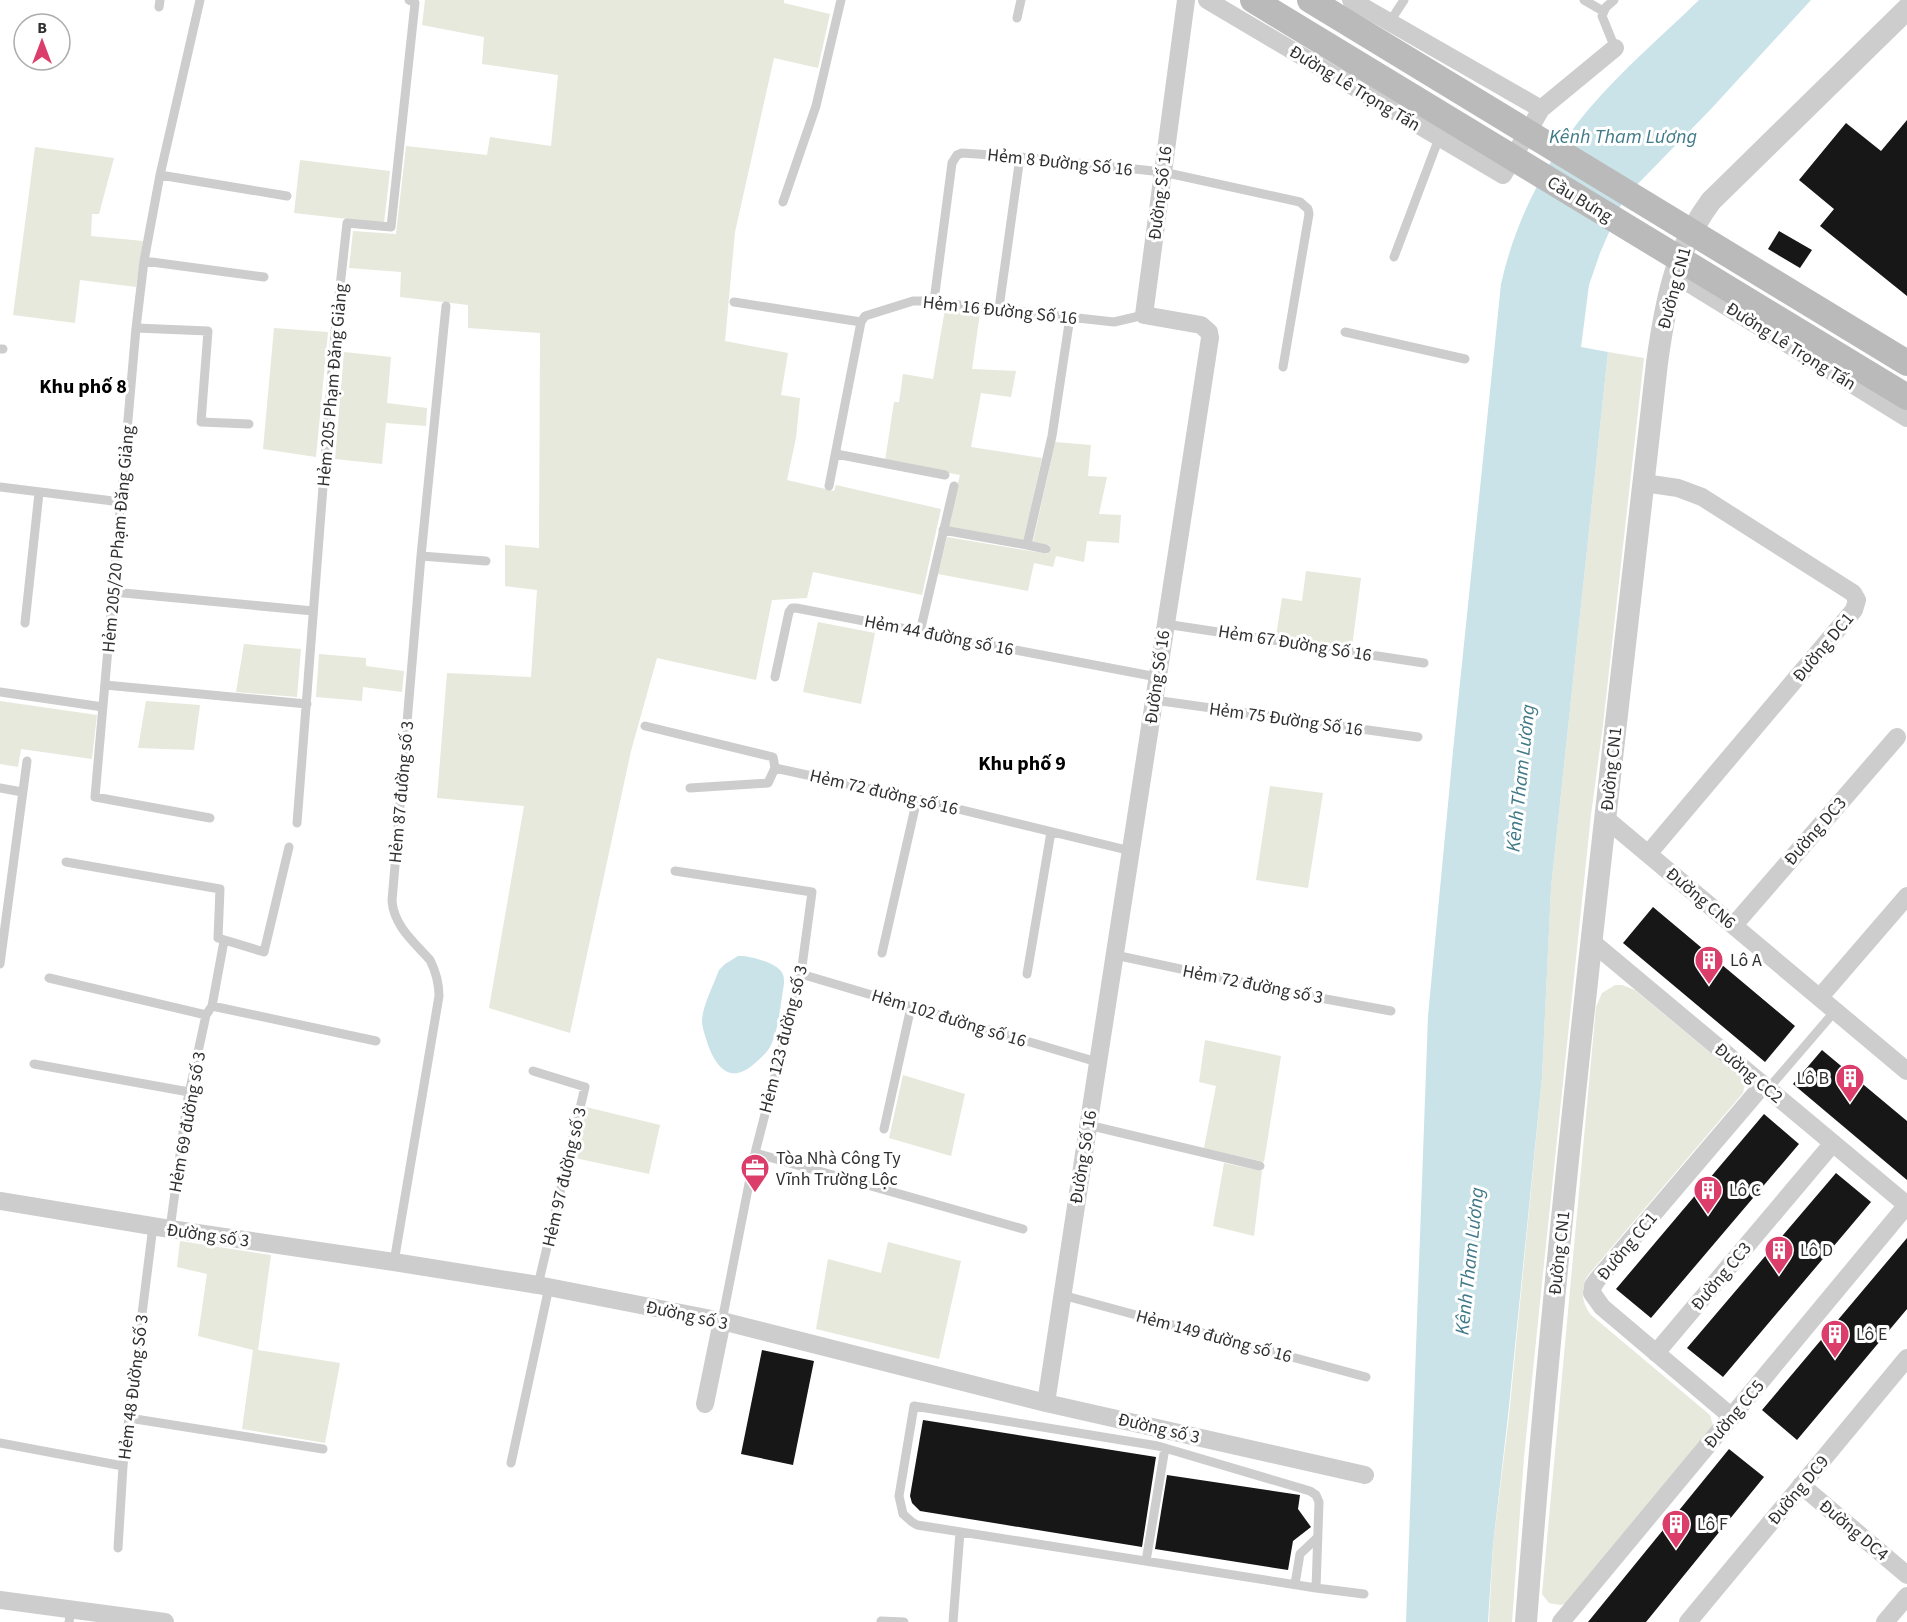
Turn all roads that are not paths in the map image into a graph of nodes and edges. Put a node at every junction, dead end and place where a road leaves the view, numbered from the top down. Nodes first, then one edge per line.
1 (200, 0) edge
2 (409, 0) edge
3 (841, 0) edge
4 (1021, 0) edge
5 (1186, 0) edge
6 (1207, 0) edge
7 (1253, 0) edge
8 (1310, 0) edge
9 (1351, 0) edge
10 (1404, 0) edge
11 (1584, 0) edge
12 (1614, 0) edge
13 (1907, 9) edge
14 (1603, 11) junction
15 (1017, 18) dead end
16 (1389, 23) junction
17 (1616, 48) joint
18 (1541, 110) junction
19 (1439, 138) junction
20 (1020, 157) junction
21 (1163, 172) junction
22 (160, 175) junction
23 (287, 196) dead end
24 (783, 202) dead end
25 (1394, 256) dead end
26 (144, 261) junction
27 (1674, 274) junction
28 (264, 277) dead end
29 (934, 301) junction
30 (734, 302) dead end
31 (446, 306) dead end
32 (999, 308) junction
33 (1144, 315) junction
34 (1070, 317) junction
35 (861, 322) junction
36 (136, 328) junction
37 (1345, 332) dead end
38 (1465, 359) dead end
39 (1907, 363) edge
40 (1283, 367) dead end
41 (1907, 397) edge
42 (1907, 418) edge
43 (249, 424) dead end
44 (836, 454) junction
45 (945, 476) dead end
46 (1644, 483) junction
47 (830, 486) dead end
48 (954, 486) dead end
49 (0, 487) edge
50 (39, 493) junction
51 (121, 502) junction
52 (942, 531) junction
53 (1027, 545) junction
54 (1046, 549) dead end
55 (421, 556) junction
56 (486, 561) dead end
57 (113, 592) junction
58 (313, 611) junction
59 (25, 623) dead end
60 (1165, 624) junction
61 (920, 632) junction
62 (1424, 663) dead end
63 (775, 677) dead end
64 (1157, 677) junction
65 (105, 685) junction
66 (0, 692) edge
67 (1154, 700) junction
68 (307, 704) junction
69 (103, 707) junction
70 (645, 726) dead end
71 (1418, 737) dead end
72 (1897, 737) dead end
73 (27, 761) dead end
74 (775, 768) junction
75 (0, 788) edge
76 (690, 788) dead end
77 (22, 792) junction
78 (917, 799) junction
79 (210, 818) dead end
80 (1605, 818) junction
81 (297, 824) dead end
82 (1051, 832) junction
83 (289, 847) dead end
84 (1131, 851) junction
85 (1648, 854) junction
86 (66, 862) dead end
87 (675, 871) dead end
88 (1907, 896) edge
89 (1734, 925) junction
90 (224, 941) junction
91 (1592, 942) junction
92 (882, 953) dead end
93 (1115, 955) junction
94 (0, 964) edge
95 (801, 974) junction
96 (1027, 974) dead end
97 (49, 978) dead end
98 (1820, 997) junction
99 (212, 1006) junction
100 (911, 1007) junction
101 (1391, 1011) dead end
102 (1835, 1011) junction
103 (206, 1015) junction
104 (376, 1041) dead end
105 (1097, 1062) junction
106 (34, 1064) dead end
107 (533, 1071) dead end
108 (1907, 1071) edge
109 (1765, 1087) junction
110 (189, 1092) junction
111 (1088, 1125) junction
112 (885, 1129) dead end
113 (1833, 1143) junction
114 (755, 1153) junction
115 (1260, 1166) dead end
116 (0, 1201) edge
117 (1907, 1205) edge
118 (161, 1228) junction
119 (1023, 1229) dead end
120 (394, 1262) junction
121 (543, 1286) junction
122 (1062, 1295) junction
123 (722, 1321) junction
124 (1656, 1353) junction
125 (1907, 1358) edge
126 (1366, 1377) dead end
127 (1046, 1403) junction
128 (705, 1404) dead end
129 (1732, 1417) junction
130 (129, 1418) junction
131 (0, 1443) edge
132 (1165, 1448) junction
133 (323, 1449) dead end
134 (512, 1463) dead end
135 (123, 1466) junction
136 (1365, 1475) dead end
137 (1801, 1485) junction
138 (960, 1532) junction
139 (1318, 1537) junction
140 (118, 1548) dead end
141 (1146, 1561) junction
142 (1907, 1575) edge
143 (1295, 1584) junction
144 (1316, 1588) junction
145 (1364, 1594) dead end
146 (1907, 1596) edge
147 (0, 1600) edge
148 (70, 1616) edge
149 (881, 1621) edge
150 (165, 1622) edge
151 (904, 1622) edge
152 (953, 1622) edge
153 (1526, 1622) edge
154 (1562, 1622) edge
155 (1688, 1622) edge
156 (1885, 1622) edge

1 - 22 lane, Hẻm 205/20 Phạm Đăng Giảng
2 - 58 lane, Hẻm 205 Phạm Đăng Giảng
3 - 24 lane
4 - 15 lane
5 - 21 street, Đường Số 16
6 - 19 street, Đường Lê Trọng Tấn
7 - 41 main road, Cầu Bưng, bridge
8 - 39 main road, Cầu Bưng, bridge
9 - 16 street
10 - 16 lane
11 - 14 lane
12 - 14 lane
13 - 27 street, Đường CN1
14 - 17 lane
16 - 18 street
17 - 18 street
18 - 19 street, Đường Lê Trọng Tấn
19 - 25 lane
20 - 21 lane, Hẻm 8 Đường Số 16
20 - 29 lane, Hẻm 8 Đường Số 16
20 - 32 lane
21 - 33 street, Đường Số 16
21 - 40 lane, Hẻm 8 Đường Số 16
22 - 23 lane
22 - 26 lane, Hẻm 205/20 Phạm Đăng Giảng
26 - 28 lane
26 - 36 lane, Hẻm 205/20 Phạm Đăng Giảng
27 - 42 street, Đường Lê Trọng Tấn
27 - 46 street, Đường CN1
29 - 32 lane, Hẻm 16 Đường Số 16
29 - 35 lane, Hẻm 16 Đường Số 16
30 - 35 lane
31 - 55 lane, Hẻm 87 đường số 3
32 - 34 lane, Hẻm 16 Đường Số 16
33 - 34 lane, Hẻm 16 Đường Số 16
33 - 60 street, Đường Số 16
34 - 53 lane
35 - 44 lane
36 - 43 lane
36 - 51 lane, Hẻm 205/20 Phạm Đăng Giảng
37 - 38 lane
44 - 45 lane
44 - 47 lane
46 - 80 street, Đường CN1
46 - 85 street, Đường DC1
48 - 52 lane
49 - 50 lane
50 - 51 lane
50 - 59 lane
51 - 57 lane, Hẻm 205/20 Phạm Đăng Giảng
52 - 53 lane
52 - 61 lane
53 - 54 lane
55 - 56 lane
55 - 120 lane, Hẻm 87 đường số 3
57 - 58 lane
57 - 65 lane, Hẻm 205/20 Phạm Đăng Giảng
58 - 68 lane, Hẻm 205 Phạm Đăng Giảng
60 - 62 lane, Hẻm 67 Đường Số 16
60 - 64 street, Đường Số 16
61 - 63 lane, Hẻm 44 đường số 16
61 - 64 lane, Hẻm 44 đường số 16
64 - 67 street, Đường Số 16
65 - 68 lane
65 - 69 lane, Hẻm 205/20 Phạm Đăng Giảng
66 - 69 lane
67 - 71 lane, Hẻm 75 Đường Số 16
67 - 84 street, Đường Số 16
68 - 81 lane, Hẻm 205 Phạm Đăng Giảng
69 - 79 lane, Hẻm 205/20 Phạm Đăng Giảng
70 - 74 lane, Hẻm 72 đường số 16
72 - 89 street, Đường DC3
73 - 77 lane
74 - 76 lane
74 - 78 lane, Hẻm 72 đường số 16
75 - 77 lane
77 - 94 lane
78 - 82 lane, Hẻm 72 đường số 16
78 - 92 lane
80 - 85 street, Đường CN6
80 - 91 street, Đường CN1
82 - 84 lane, Hẻm 72 đường số 16
82 - 96 lane
83 - 90 lane
84 - 93 street, Đường Số 16
85 - 89 street, Đường CN6
86 - 90 lane
87 - 95 lane, Hẻm 123 đường số 3
88 - 98 street
89 - 98 street, Đường CN6
90 - 99 lane
91 - 109 street, Đường CC2
91 - 153 street, Đường CN1
93 - 101 lane, Hẻm 72 đường số 3
93 - 105 street, Đường Số 16
95 - 100 lane, Hẻm 102 đường số 16
95 - 114 lane, Hẻm 123 đường số 3
97 - 103 lane
98 - 102 street, Đường CN6
99 - 103 lane
99 - 104 lane
100 - 105 lane, Hẻm 102 đường số 16
100 - 112 lane
102 - 108 street, Đường CN6
102 - 109 lane
103 - 110 lane, Hẻm 69 đường số 3
105 - 111 street, Đường Số 16
106 - 110 lane
107 - 121 lane, Hẻm 97 đường số 3
109 - 113 street, Đường CC2
109 - 124 street, Đường CC1
110 - 118 lane, Hẻm 69 đường số 3
111 - 115 lane
111 - 122 street, Đường Số 16
113 - 117 street, Đường CC2
113 - 124 street, Đường CC3
114 - 119 lane
114 - 123 lane, Hẻm 123 đường số 3
116 - 118 street, Đường số 3
117 - 129 street, Đường CC5
118 - 120 street, Đường số 3
118 - 130 lane, Hẻm 48 Đường Số 3
120 - 121 street, Đường số 3
121 - 123 street, Đường số 3
121 - 134 lane
122 - 126 lane, Hẻm 149 đường số 16
122 - 127 street, Đường Số 16
123 - 127 street, Đường số 3
123 - 128 street
124 - 129 street, Đường CC1
125 - 137 street, Đường DC9
127 - 136 street, Đường số 3
129 - 154 street, Đường CC5
130 - 133 lane
130 - 135 lane, Hẻm 48 Đường Số 3
131 - 135 lane
132 - 138 lane
132 - 139 lane
132 - 141 lane
135 - 140 lane, Hẻm 48 Đường Số 3
137 - 142 street, Đường DC4
137 - 155 street, Đường DC9
138 - 141 lane
138 - 152 lane
139 - 143 lane
139 - 144 lane
141 - 143 lane
143 - 144 lane
144 - 145 lane
146 - 156 street
147 - 148 street
148 - 150 street
149 - 151 lane

